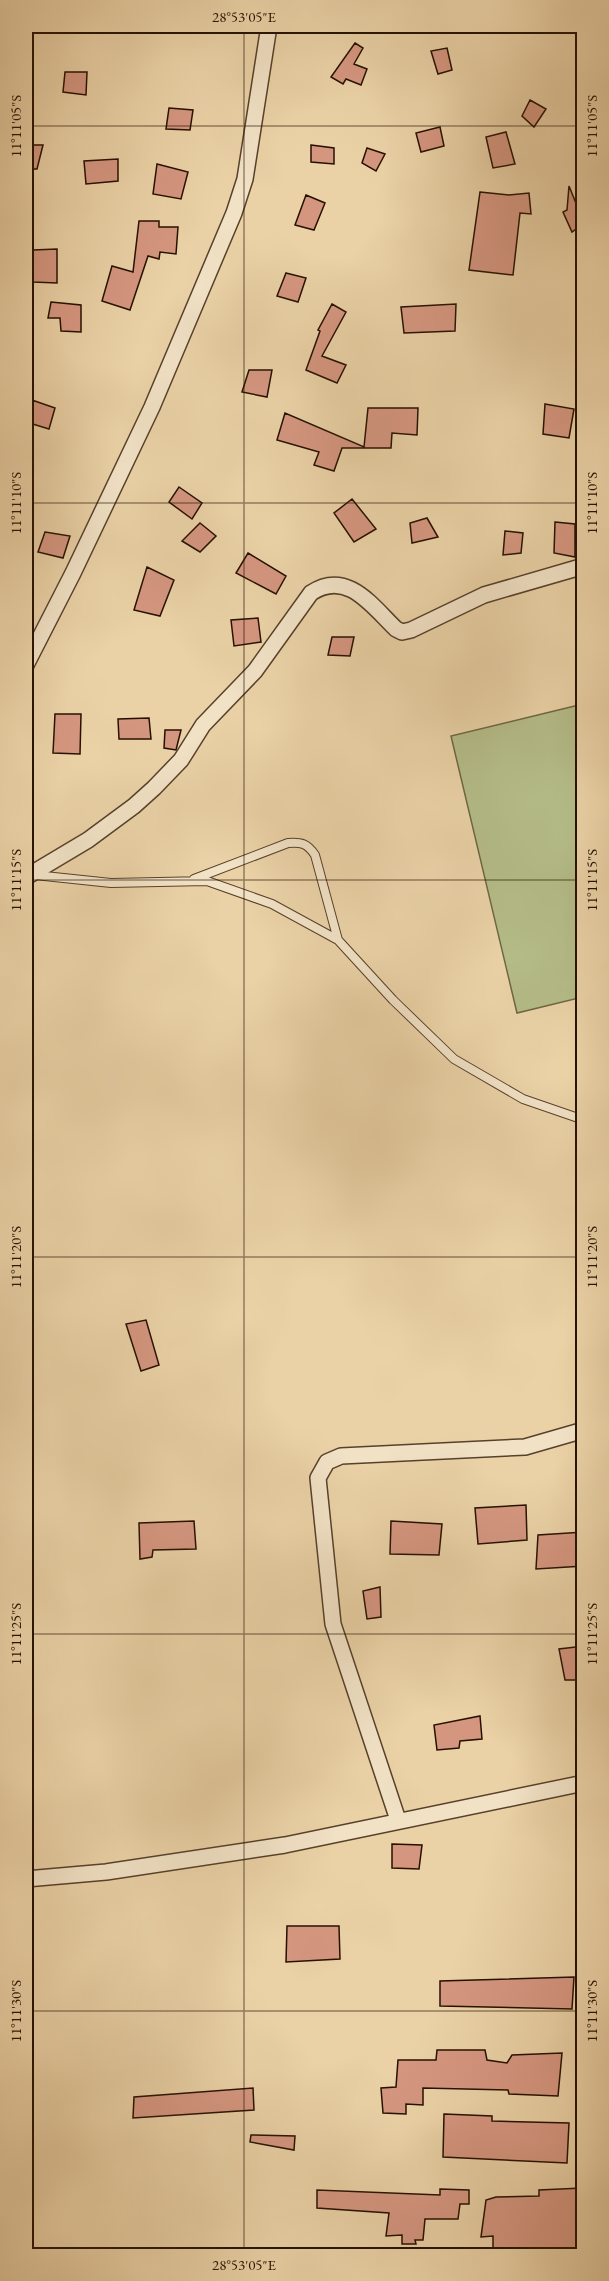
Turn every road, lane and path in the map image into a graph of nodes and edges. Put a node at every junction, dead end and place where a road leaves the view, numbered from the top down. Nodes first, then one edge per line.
1 (269, 26) edge
2 (584, 566) edge
3 (26, 665) edge
4 (28, 876) edge
5 (190, 880) junction
6 (338, 940) junction
7 (584, 1120) edge
8 (584, 1430) edge
9 (584, 1782) edge
10 (398, 1820) junction
11 (26, 1879) edge

1 - 3 street
2 - 4 street
4 - 5 lane
5 - 6 lane
5 - 6 lane
6 - 7 lane
8 - 10 street
9 - 10 street
10 - 11 street

